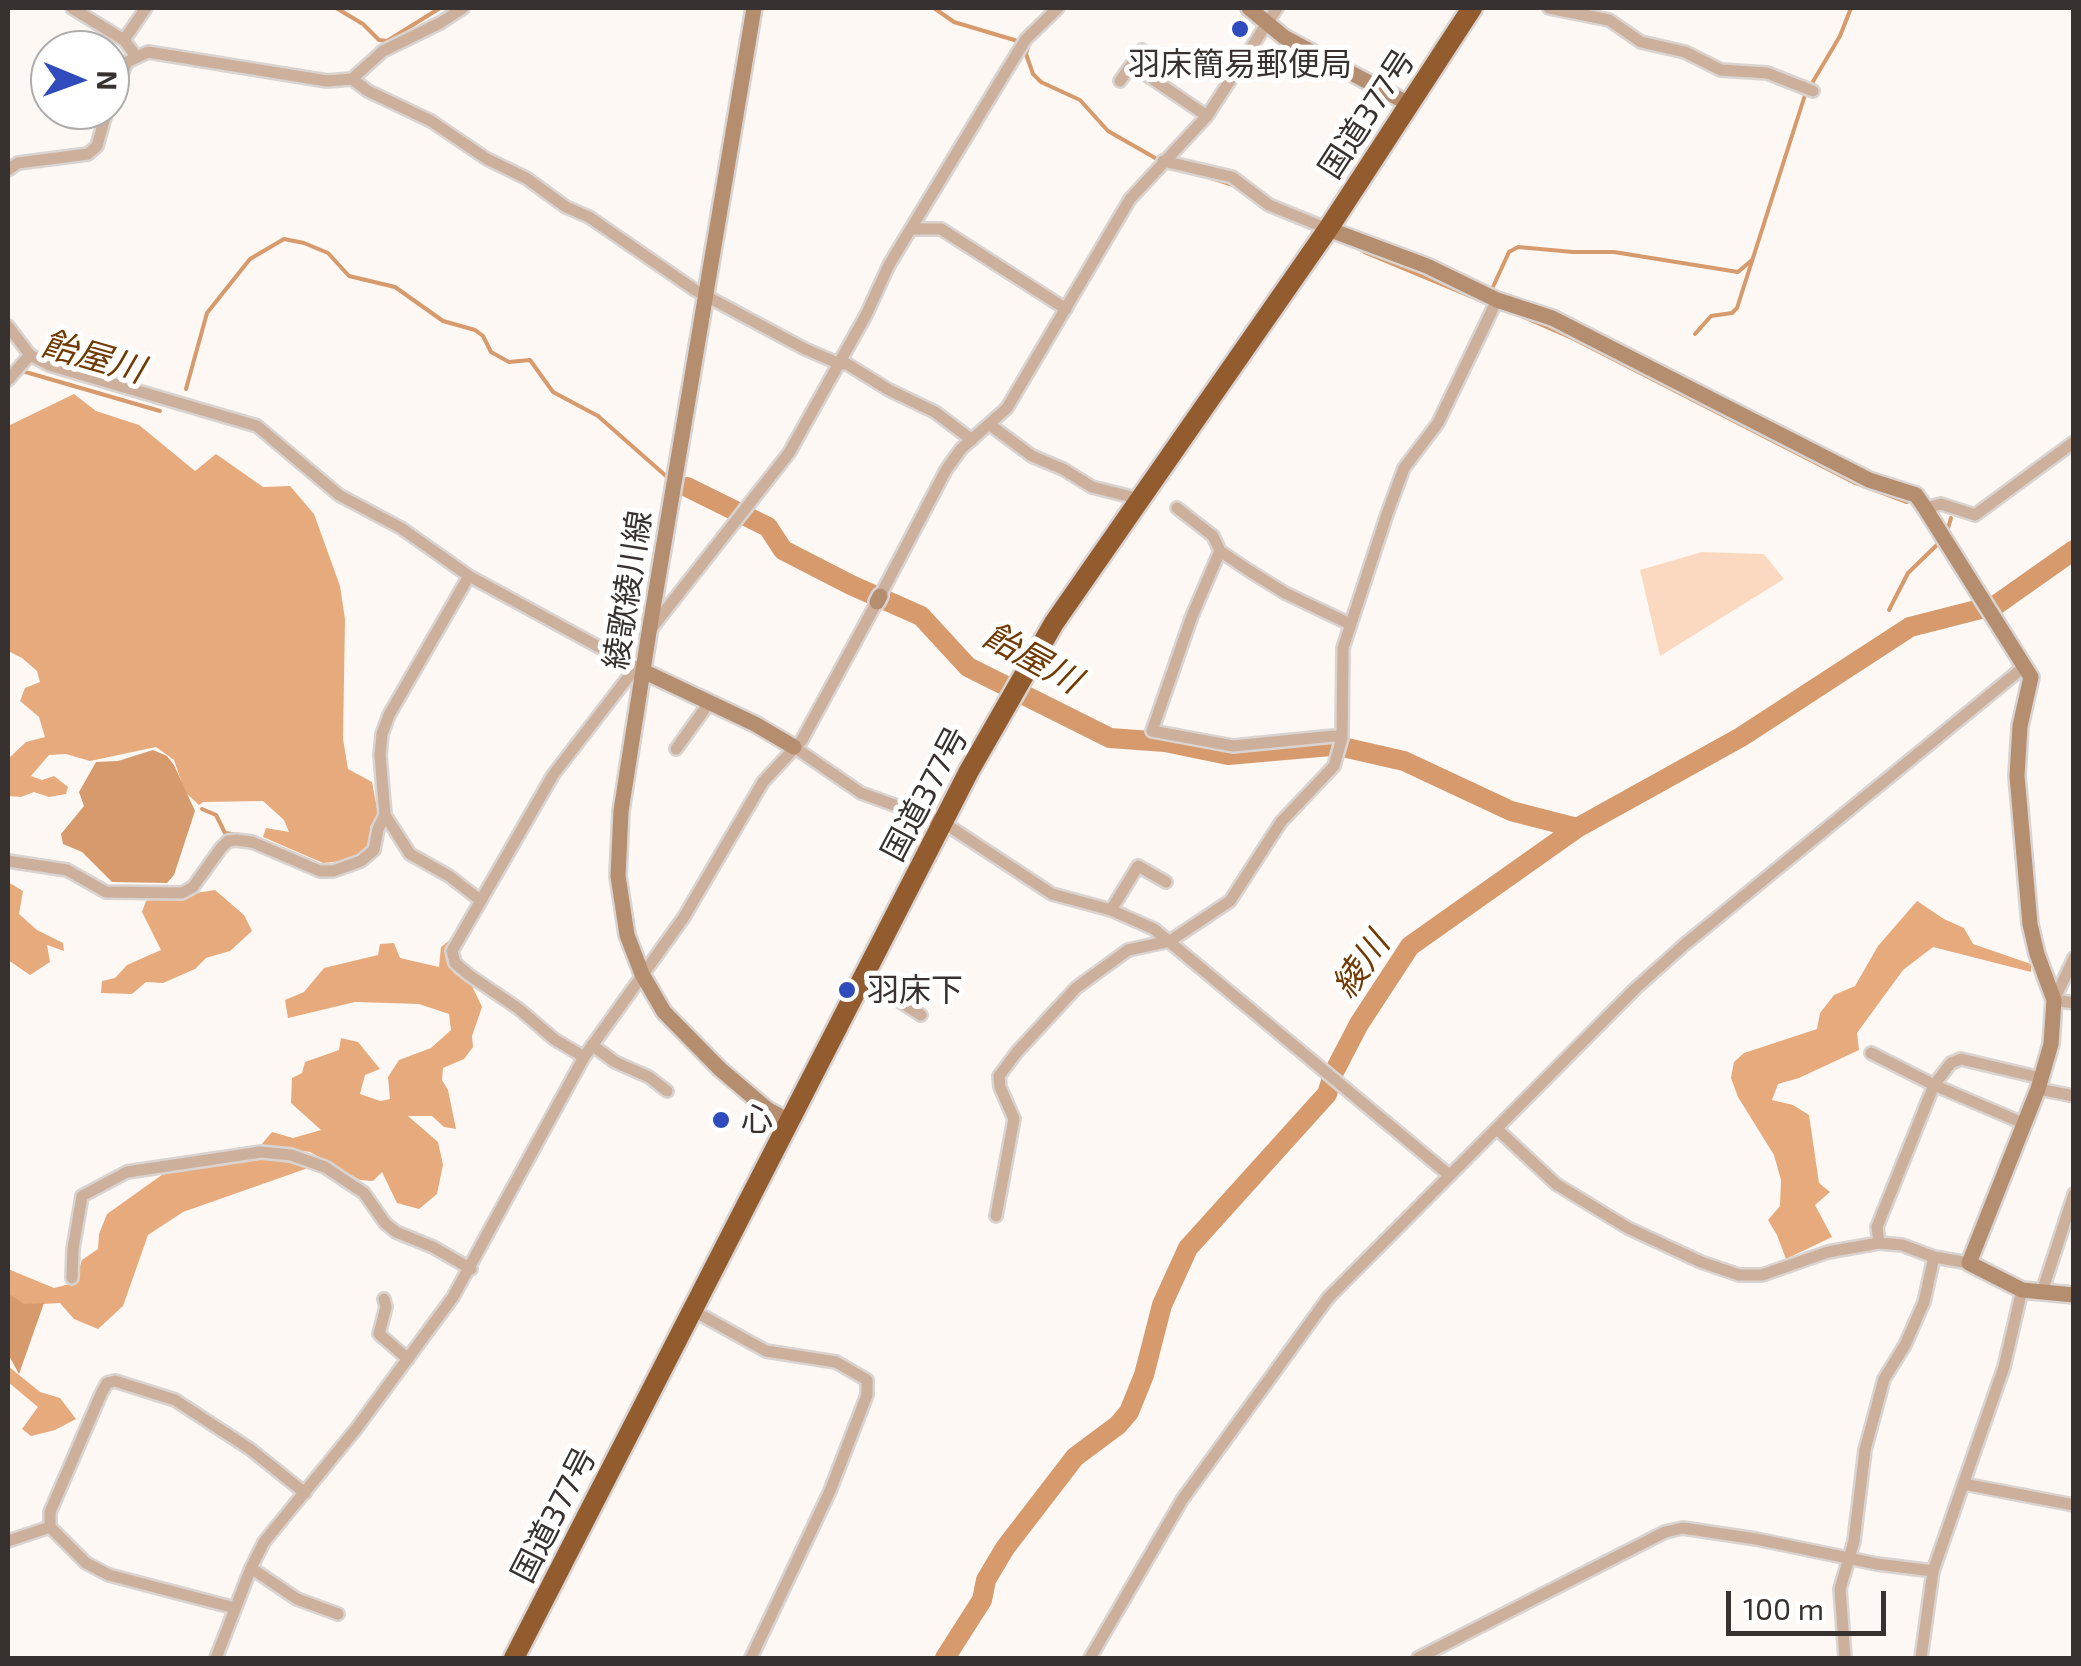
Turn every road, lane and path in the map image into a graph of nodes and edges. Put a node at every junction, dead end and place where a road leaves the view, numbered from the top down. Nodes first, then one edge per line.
1 (72, 8) edge
2 (146, 8) edge
3 (464, 8) edge
4 (754, 8) edge
5 (1058, 8) edge
6 (1249, 8) edge
7 (1549, 8) edge
8 (1465, 10) edge
9 (1272, 14) edge
10 (108, 30) edge
11 (130, 31) edge
12 (130, 48) edge
13 (1142, 50) dead end
14 (136, 56) junction
15 (130, 63) edge
16 (1132, 64) junction
17 (352, 79) junction
18 (1120, 81) dead end
19 (1810, 90) dead end
20 (1408, 104) junction
21 (1207, 116) junction
22 (101, 130) edge
23 (1163, 161) junction
24 (9, 167) edge
25 (1328, 229) junction
26 (913, 230) junction
27 (706, 295) junction
28 (1494, 304) junction
29 (1066, 309) junction
30 (8, 326) edge
31 (26, 359) junction
32 (840, 364) junction
33 (10, 377) edge
34 (990, 425) junction
35 (972, 440) junction
36 (2074, 442) edge
37 (1140, 499) junction
38 (1177, 508) dead end
39 (1927, 512) junction
40 (1220, 551) junction
41 (469, 576) junction
42 (1350, 624) junction
43 (648, 632) junction
44 (2022, 660) junction
45 (640, 669) junction
46 (709, 704) junction
47 (1342, 738) junction
48 (794, 748) junction
49 (676, 749) dead end
50 (385, 816) junction
51 (944, 823) junction
52 (8, 861) edge
53 (1166, 882) dead end
54 (480, 900) junction
55 (1111, 910) junction
56 (1170, 941) junction
57 (2074, 958) edge
58 (642, 974) junction
59 (862, 978) junction
60 (2054, 1000) junction
61 (2074, 1003) edge
62 (921, 1015) dead end
63 (592, 1045) junction
64 (1871, 1053) dead end
65 (584, 1057) junction
66 (2039, 1083) junction
67 (1934, 1085) junction
68 (667, 1091) dead end
69 (2074, 1096) edge
70 (789, 1120) junction
71 (2025, 1124) junction
72 (1497, 1129) junction
73 (1445, 1170) junction
74 (2074, 1194) edge
75 (996, 1216) dead end
76 (1879, 1243) junction
77 (1934, 1257) junction
78 (1968, 1263) junction
79 (471, 1268) junction
80 (72, 1278) dead end
81 (2022, 1290) junction
82 (2042, 1292) junction
83 (2074, 1295) edge
84 (384, 1299) dead end
85 (692, 1310) junction
86 (408, 1359) junction
87 (1964, 1484) junction
88 (305, 1493) junction
89 (2074, 1505) edge
90 (50, 1526) junction
91 (8, 1540) edge
92 (1847, 1559) junction
93 (251, 1568) junction
94 (1933, 1571) junction
95 (235, 1608) junction
96 (338, 1614) dead end
97 (216, 1658) edge
98 (514, 1658) edge
99 (752, 1658) edge
100 (1090, 1658) edge
101 (1418, 1658) edge
102 (1845, 1658) edge
103 (1921, 1658) edge

1 - 10 street
2 - 11 street
3 - 17 street
4 - 27 street, 綾歌綾川線
5 - 26 street
6 - 9 street
7 - 19 street
8 - 20 highway, 国道377号
9 - 20 street
9 - 21 street
12 - 14 street
13 - 16 street
14 - 15 street
14 - 17 street
16 - 18 street
16 - 21 street
17 - 27 street
20 - 25 highway, 国道377号
21 - 23 street
22 - 24 street
23 - 25 street
23 - 29 street
25 - 28 street
25 - 37 highway, 国道377号
26 - 29 street
26 - 32 street
27 - 32 street
27 - 43 street, 綾歌綾川線
28 - 39 street
28 - 42 street
29 - 34 street
30 - 31 street
31 - 33 street
31 - 41 street
32 - 35 street
32 - 43 street
34 - 35 street
34 - 37 street
35 - 48 street
36 - 39 street
37 - 51 highway, 国道377号
38 - 40 street
39 - 44 street
40 - 42 street
40 - 47 street
41 - 45 street
41 - 50 street
42 - 47 street
43 - 45 street, 綾歌綾川線
44 - 60 street
44 - 72 street
45 - 46 street
45 - 54 street
45 - 58 street, 綾歌綾川線
46 - 48 street
46 - 49 street
47 - 56 street
48 - 51 street
48 - 58 street
50 - 52 street
50 - 54 street
51 - 55 street
51 - 59 highway, 国道377号
53 - 55 street
54 - 65 street
55 - 56 street
56 - 73 street
56 - 75 street
57 - 60 street
58 - 63 street
58 - 70 street, 綾歌綾川線
59 - 62 street
59 - 70 highway, 国道377号
60 - 61 street
60 - 66 street
63 - 65 street
63 - 68 street
64 - 67 street
65 - 79 street
66 - 67 street
66 - 69 street
66 - 71 street
67 - 71 street
67 - 76 street
70 - 85 highway, 国道377号
71 - 78 street
72 - 73 street
72 - 76 street
73 - 100 street
74 - 82 street
76 - 77 street
77 - 78 street
77 - 92 street
78 - 81 street
79 - 80 street
79 - 86 street
81 - 82 street
81 - 87 street
82 - 83 street
84 - 86 street
85 - 98 highway, 国道377号
85 - 99 street
86 - 88 street
87 - 89 street
87 - 94 street
88 - 90 street
88 - 93 street
90 - 91 street
90 - 95 street
92 - 94 street
92 - 101 street
92 - 102 street
93 - 95 street
93 - 96 street
94 - 103 street
95 - 97 street

